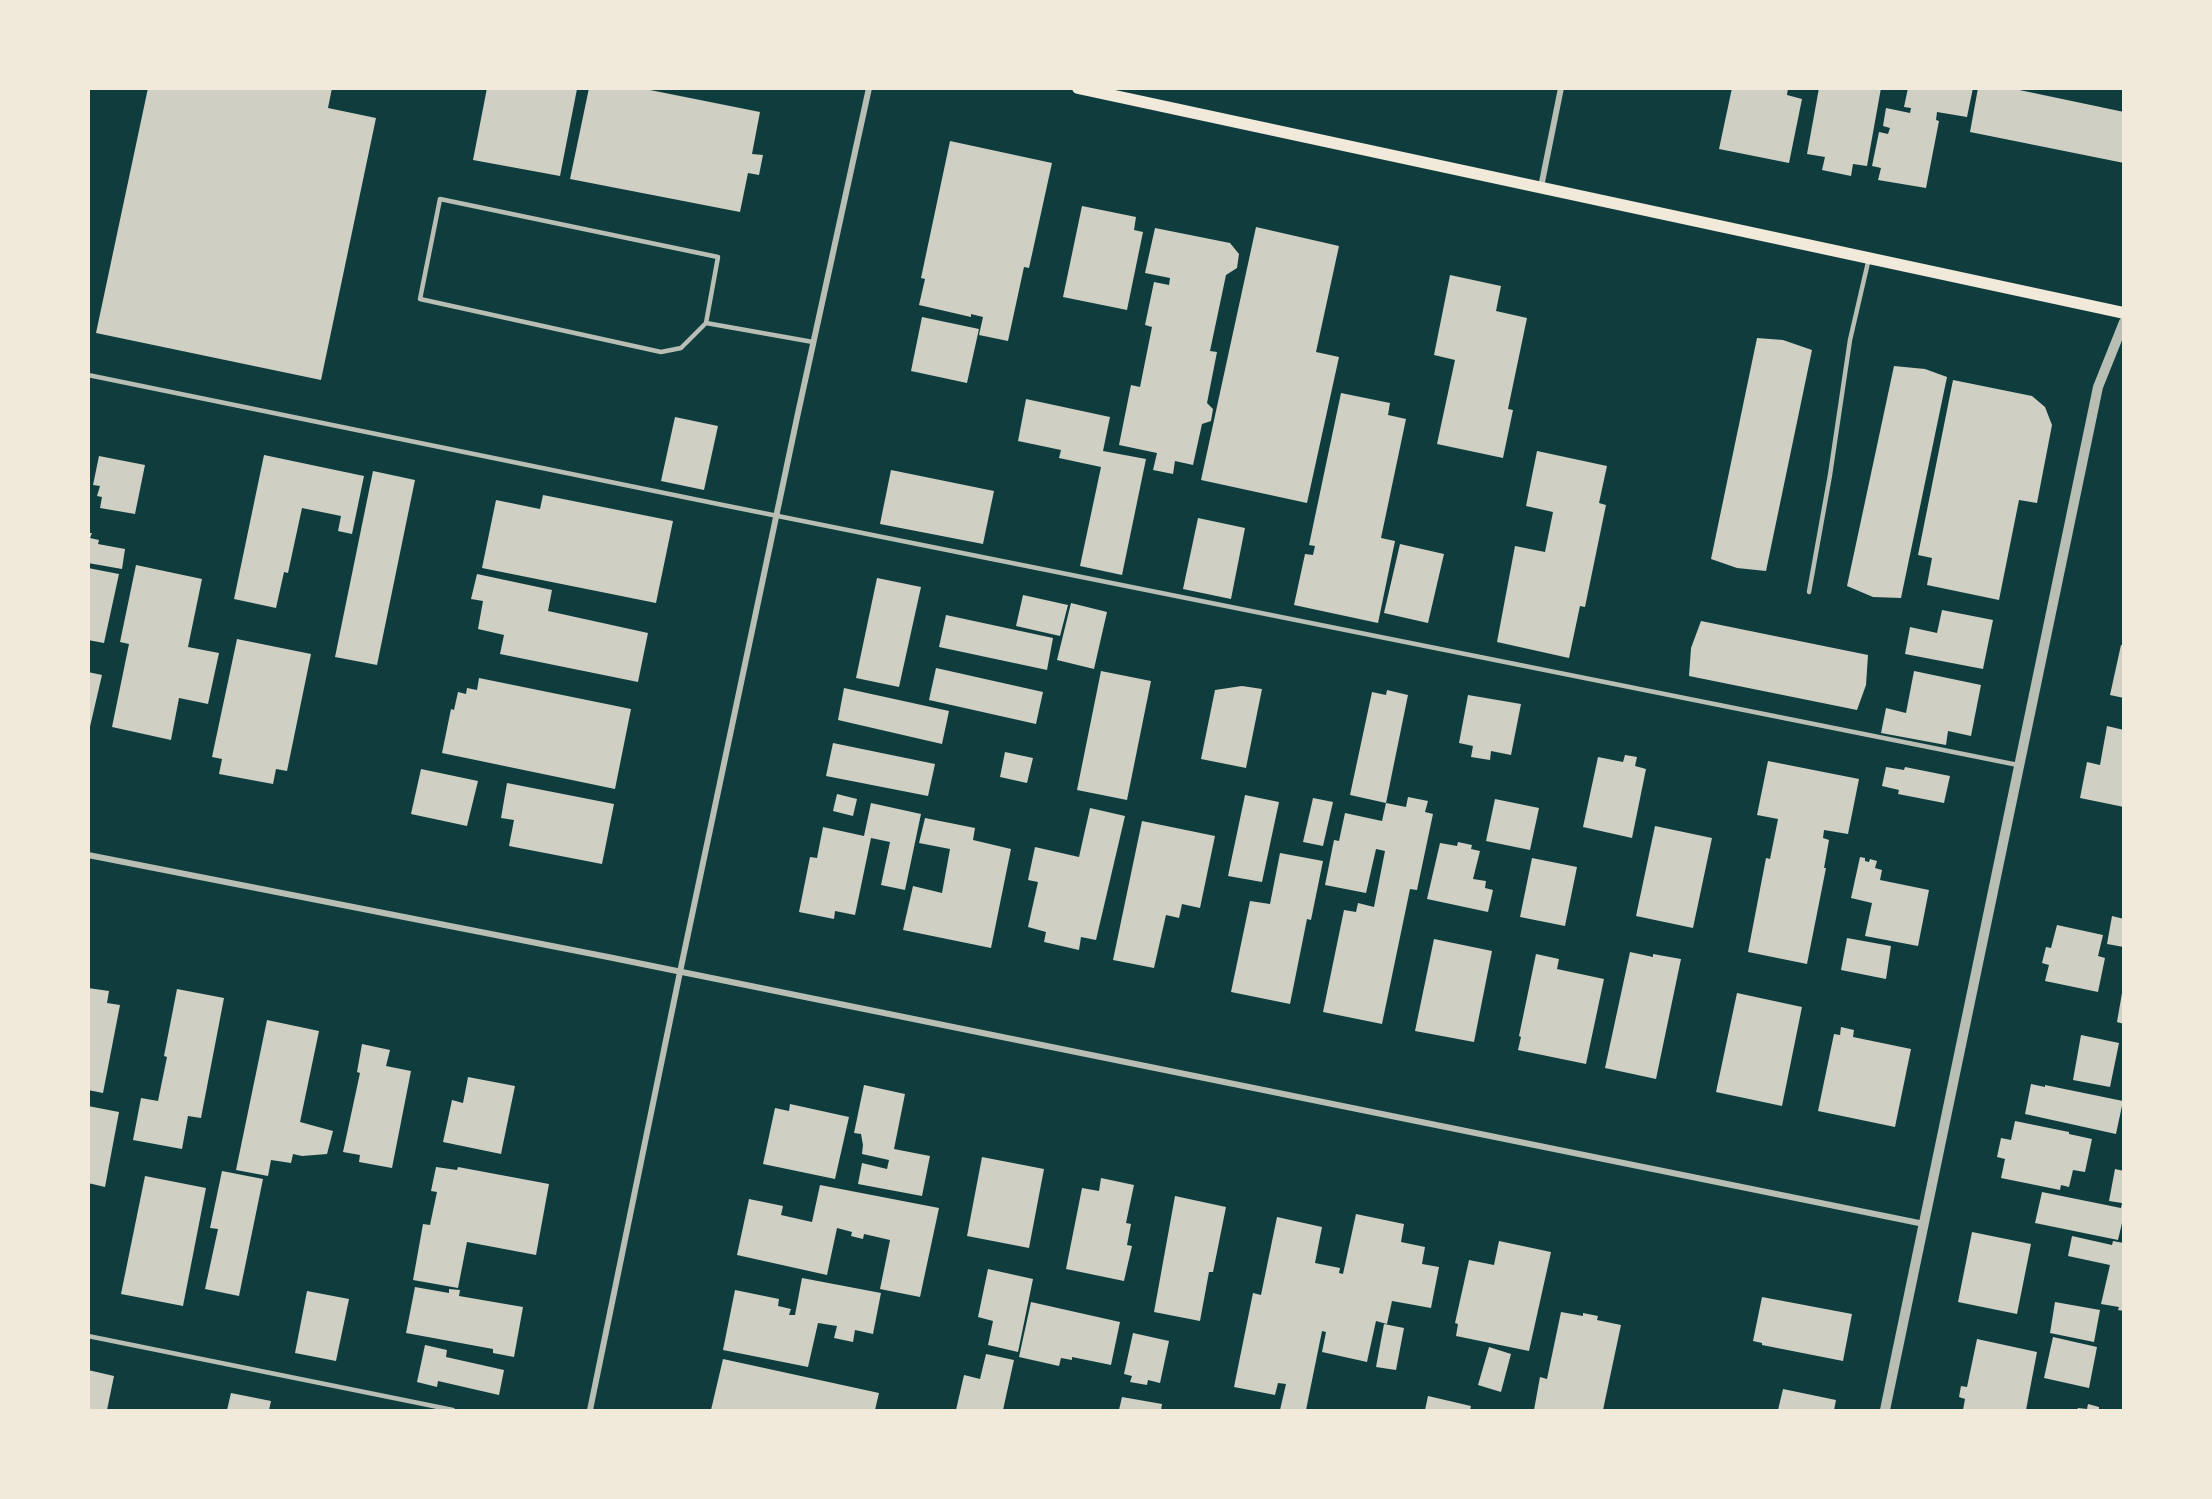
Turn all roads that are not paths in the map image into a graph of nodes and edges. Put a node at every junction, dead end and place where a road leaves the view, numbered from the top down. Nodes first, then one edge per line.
1 (869, 88) edge
2 (1078, 88) edge
3 (1562, 88) edge
4 (1541, 188) junction
5 (1869, 258) junction
6 (2124, 313) edge
7 (2124, 322) edge
8 (706, 323) junction
9 (813, 342) junction
10 (88, 375) edge
11 (777, 516) junction
12 (1809, 592) dead end
13 (2019, 765) junction
14 (88, 855) edge
15 (680, 972) junction
16 (1924, 1224) junction
17 (88, 1336) edge
18 (453, 1410) edge
19 (590, 1410) edge
20 (1885, 1410) edge

1 - 9 street
2 - 4 main road
3 - 4 street
4 - 5 main road
5 - 6 main road
5 - 12 lane
7 - 13 street
8 - 8 lane
8 - 9 lane
9 - 11 street
10 - 11 lane
11 - 13 lane
11 - 15 street
13 - 16 street
14 - 15 street
15 - 16 street
15 - 19 street
16 - 20 street
17 - 18 lane

